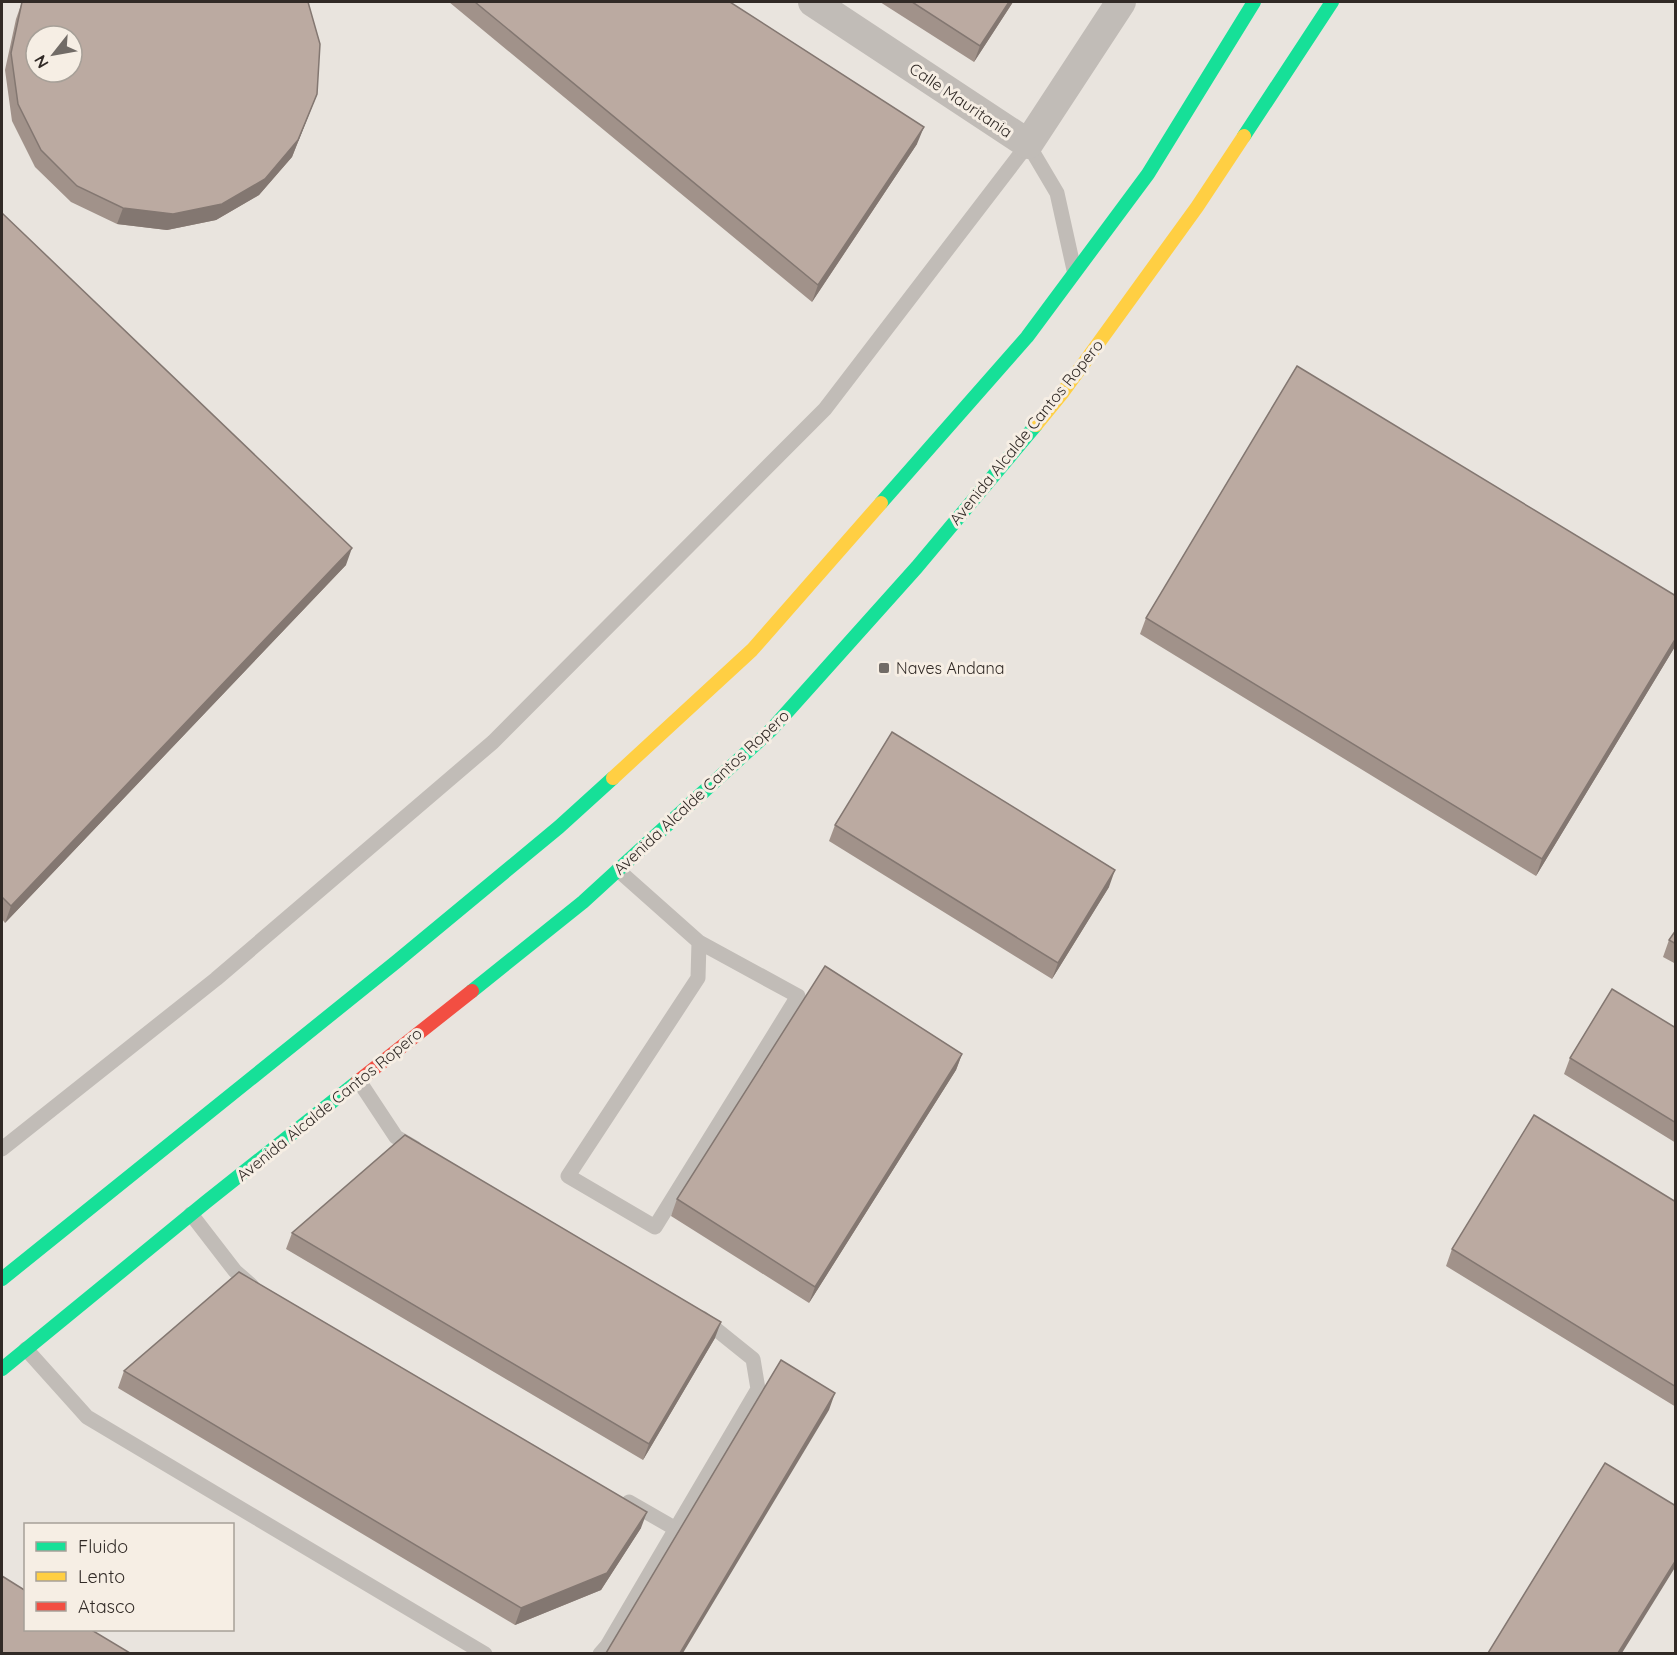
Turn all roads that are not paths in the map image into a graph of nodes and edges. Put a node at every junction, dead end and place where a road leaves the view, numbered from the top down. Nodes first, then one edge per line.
1 (813, 2) edge
2 (1121, 2) edge
3 (1254, 2) edge
4 (1332, 2) edge
5 (1028, 144) junction
6 (1074, 273) junction
7 (618, 870) junction
8 (699, 942) junction
9 (359, 1080) junction
10 (2, 1149) edge
11 (424, 1153) edge
12 (191, 1214) junction
13 (2, 1279) edge
14 (263, 1291) edge
15 (690, 1311) edge
16 (26, 1349) junction
17 (2, 1369) edge
18 (615, 1493) edge
19 (676, 1529) junction
20 (484, 1653) edge
21 (600, 1653) edge

1 - 5 street, Calle Mauritania
2 - 5 street, Calle Mauritania
3 - 6 main road
4 - 7 main road, Avenida Alcalde Cantos Ropero
5 - 6 lane
5 - 10 lane
6 - 13 main road
7 - 8 lane
7 - 9 main road, Avenida Alcalde Cantos Ropero
8 - 8 lane
9 - 11 lane
9 - 12 main road, Avenida Alcalde Cantos Ropero
12 - 14 lane
12 - 16 main road, Avenida Alcalde Cantos Ropero
15 - 19 lane
16 - 17 main road, Avenida Alcalde Cantos Ropero
16 - 20 lane
18 - 19 lane
19 - 21 lane

